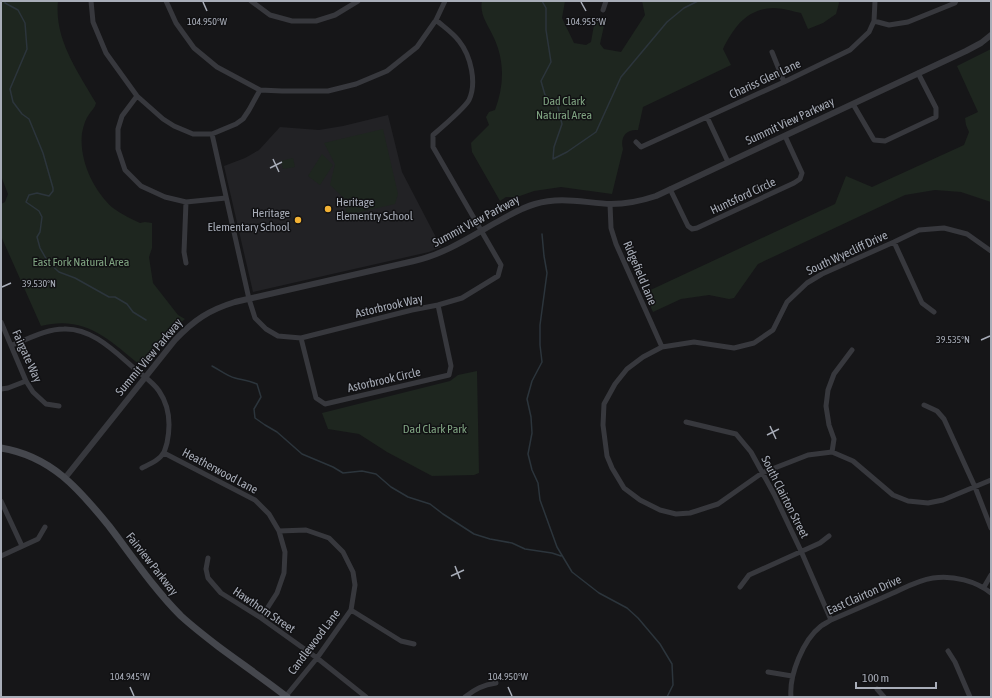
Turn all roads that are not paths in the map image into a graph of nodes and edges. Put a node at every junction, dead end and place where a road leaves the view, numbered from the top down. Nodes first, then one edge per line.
1 (91, 1) edge
2 (166, 1) edge
3 (251, 1) edge
4 (358, 1) edge
5 (445, 1) edge
6 (606, 1) edge
7 (875, 1) edge
8 (956, 1) edge
9 (603, 10) dead end
10 (436, 20) junction
11 (874, 21) junction
12 (991, 35) edge
13 (772, 52) dead end
14 (918, 73) junction
15 (784, 82) junction
16 (260, 90) junction
17 (137, 96) junction
18 (853, 104) junction
19 (707, 117) junction
20 (212, 134) junction
21 (785, 136) junction
22 (636, 142) dead end
23 (728, 162) junction
24 (670, 189) junction
25 (226, 198) junction
26 (186, 202) junction
27 (610, 204) junction
28 (481, 231) junction
29 (894, 242) junction
30 (991, 251) edge
31 (186, 263) dead end
32 (249, 299) junction
33 (438, 305) junction
34 (934, 312) dead end
35 (1, 322) edge
36 (301, 338) junction
37 (12, 345) junction
38 (662, 348) junction
39 (852, 350) dead end
40 (145, 377) junction
41 (26, 381) junction
42 (1, 389) edge
43 (924, 405) dead end
44 (59, 406) dead end
45 (686, 422) dead end
46 (1, 448) edge
47 (832, 452) junction
48 (164, 453) junction
49 (142, 468) dead end
50 (762, 473) junction
51 (65, 478) junction
52 (991, 480) edge
53 (975, 487) junction
54 (1, 501) edge
55 (45, 527) dead end
56 (991, 528) edge
57 (279, 531) junction
58 (828, 536) dead end
59 (22, 546) junction
60 (801, 551) junction
61 (1, 556) edge
62 (208, 558) dead end
63 (991, 575) edge
64 (740, 587) dead end
65 (984, 587) junction
66 (991, 593) edge
67 (351, 610) junction
68 (261, 618) junction
69 (831, 620) junction
70 (414, 644) dead end
71 (948, 651) dead end
72 (317, 658) junction
73 (768, 672) dead end
74 (792, 676) junction
75 (496, 683) dead end
76 (876, 689) dead end
77 (287, 696) edge
78 (366, 697) edge
79 (465, 697) edge
80 (791, 697) edge
81 (884, 697) edge
82 (970, 697) edge

1 - 17 street
2 - 16 street
3 - 4 street
5 - 10 street
6 - 9 street
7 - 11 street
8 - 11 street
10 - 16 street
10 - 28 street, Astorbrook Way
11 - 15 street, Chariss Glen Lane
12 - 14 street, Summit View Parkway
13 - 15 street
14 - 18 street, Summit View Parkway
14 - 18 street
15 - 19 street, Chariss Glen Lane
16 - 20 street
17 - 20 street
17 - 26 street
18 - 21 street, Summit View Parkway
19 - 22 street, Chariss Glen Lane
19 - 23 street
20 - 25 street, Astorbrook Way
21 - 23 street, Summit View Parkway
21 - 24 street, Huntsford Circle
23 - 24 street, Summit View Parkway
24 - 27 street, Summit View Parkway
25 - 26 street
25 - 32 street, Astorbrook Way
26 - 31 street
27 - 28 street, Summit View Parkway
27 - 38 street, Ridgefield Lane
28 - 32 street, Summit View Parkway
28 - 33 street, Astorbrook Way
29 - 30 street, South Wyecliff Drive
29 - 34 street
29 - 38 street, South Wyecliff Drive
32 - 36 street, Astorbrook Way
32 - 40 street, Summit View Parkway
33 - 36 street, Astorbrook Way
33 - 36 street, Astorbrook Circle
35 - 37 street, Fairgate Way
37 - 40 street
37 - 41 street, Fairgate Way
38 - 50 street, South Wyecliff Drive
39 - 47 street
40 - 48 street
40 - 51 street, Summit View Parkway
41 - 42 street
41 - 44 street, Fairgate Way
43 - 53 street
45 - 50 street, South Clairton Street
46 - 51 main road, Fairview Parkway
47 - 50 street, South Wyecliff Drive
47 - 53 street
48 - 49 street
48 - 57 street, Heatherwood Lane
50 - 60 street, South Clairton Street
51 - 77 main road, Fairview Parkway
52 - 53 street
53 - 56 street
54 - 59 street
55 - 59 street
57 - 67 street, Candlewood Lane
57 - 68 street, Heatherwood Lane
58 - 60 street
59 - 61 street
60 - 64 street
60 - 69 street, South Clairton Street
62 - 68 street, Hawthorn Street
63 - 65 street
65 - 66 street, East Clairton Drive
65 - 69 street, East Clairton Drive
67 - 70 street
67 - 72 street, Candlewood Lane
68 - 72 street, Hawthorn Street
69 - 74 street, East Clairton Drive
71 - 82 street
72 - 77 street, Candlewood Lane
72 - 78 street, Hawthorn Street
73 - 74 street
74 - 80 street, East Clairton Drive
75 - 79 street
76 - 81 street

